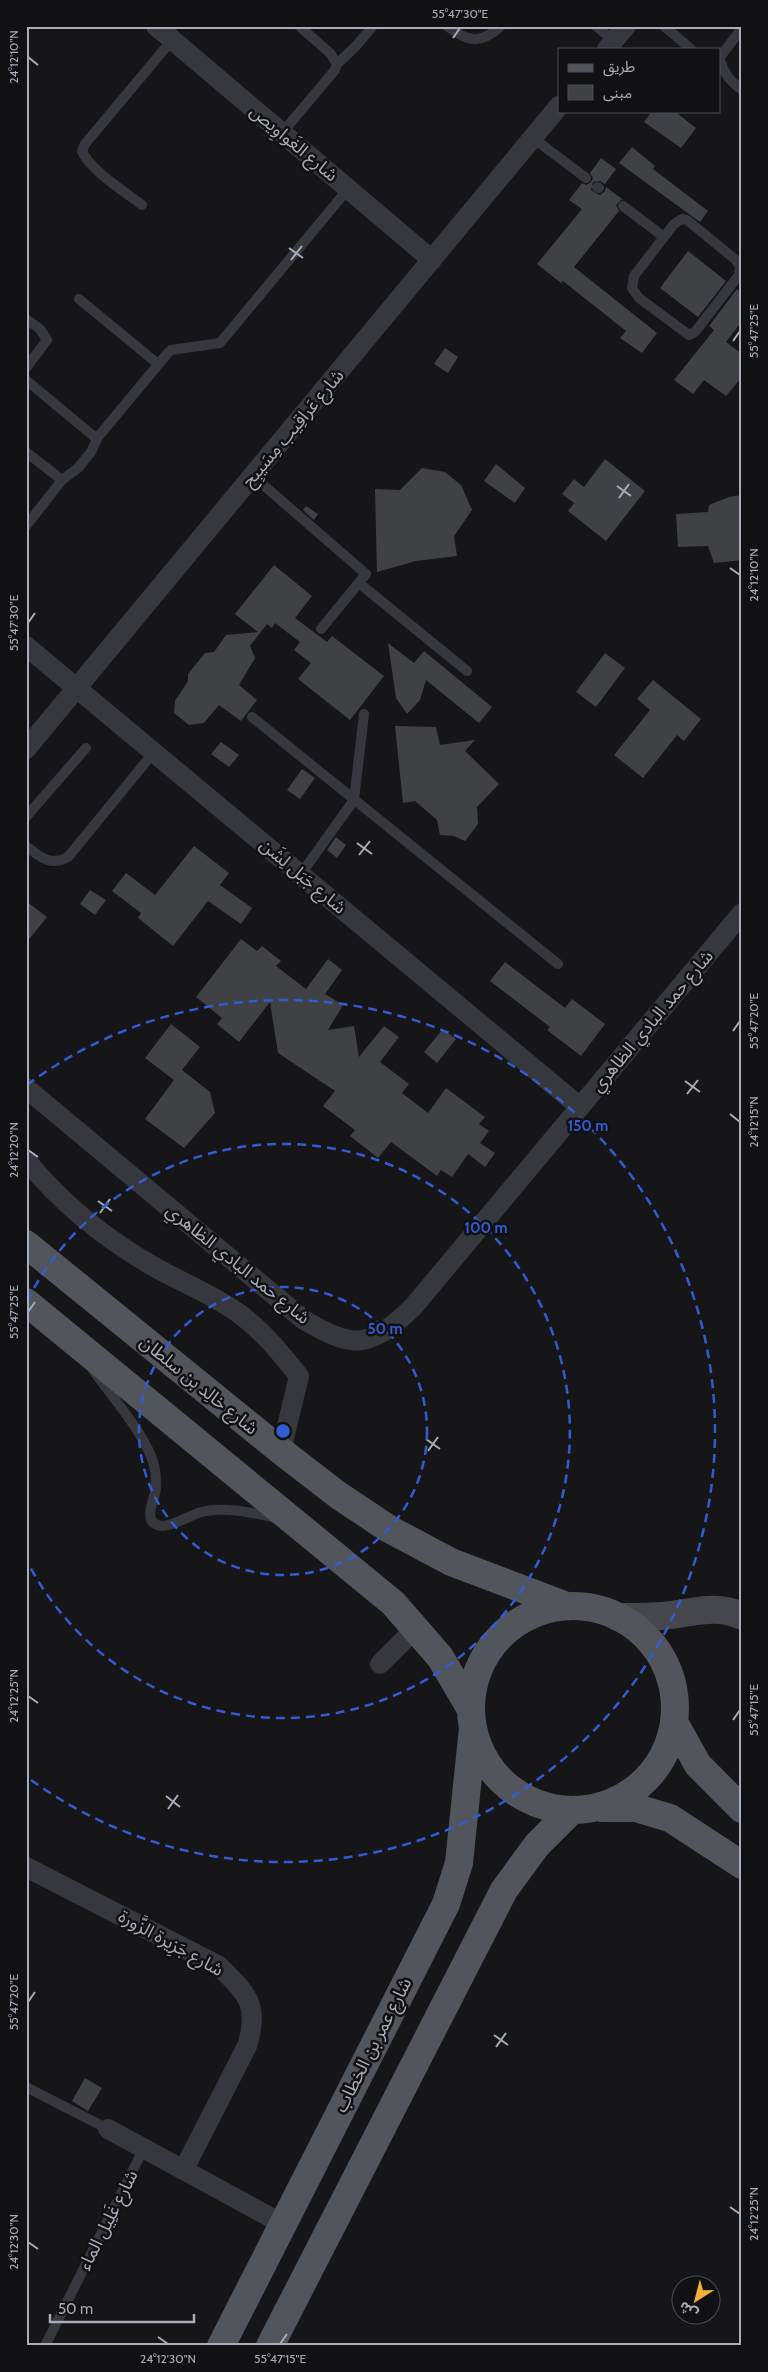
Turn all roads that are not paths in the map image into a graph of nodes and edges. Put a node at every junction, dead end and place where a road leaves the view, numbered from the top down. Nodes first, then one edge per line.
1 (156, 26) edge
2 (299, 26) edge
3 (373, 26) edge
4 (447, 26) edge
5 (501, 26) edge
6 (596, 26) edge
7 (664, 26) edge
8 (742, 28) edge
9 (615, 39) edge
10 (172, 40) junction
11 (690, 48) edge
12 (337, 64) junction
13 (722, 72) edge
14 (742, 90) edge
15 (558, 107) edge
16 (282, 134) junction
17 (533, 138) junction
18 (586, 178) dead end
19 (348, 189) junction
20 (142, 205) dead end
21 (623, 206) dead end
22 (664, 237) junction
23 (432, 260) junction
24 (79, 299) dead end
25 (26, 319) edge
26 (158, 364) junction
27 (26, 368) edge
28 (26, 380) edge
29 (97, 440) junction
30 (26, 452) edge
31 (253, 476) junction
32 (62, 480) junction
33 (26, 526) edge
34 (359, 583) junction
35 (320, 629) dead end
36 (26, 646) edge
37 (467, 671) dead end
38 (77, 688) junction
39 (364, 714) dead end
40 (252, 717) dead end
41 (86, 748) dead end
42 (26, 749) edge
43 (154, 752) junction
44 (354, 800) junction
45 (26, 817) edge
46 (26, 846) edge
47 (301, 874) junction
48 (742, 913) edge
49 (558, 964) dead end
50 (26, 1088) edge
51 (580, 1107) junction
52 (26, 1160) edge
53 (26, 1244) edge
54 (26, 1302) edge
55 (69, 1337) junction
56 (281, 1452) junction
57 (298, 1526) junction
58 (567, 1606) junction
59 (618, 1616) junction
60 (742, 1616) edge
61 (416, 1628) junction
62 (380, 1664) dead end
63 (472, 1718) junction
64 (674, 1722) junction
65 (583, 1809) junction
66 (742, 1809) edge
67 (739, 1864) edge
68 (26, 1867) edge
69 (26, 2086) edge
70 (108, 2129) joint
71 (144, 2148) junction
72 (184, 2169) junction
73 (283, 2224) junction
74 (45, 2346) edge
75 (221, 2346) edge
76 (270, 2346) edge

1 - 10 street, شارع الغَواوِيص
2 - 12 lane
3 - 12 lane
4 - 5 lane
6 - 9 lane
7 - 11 lane
8 - 13 lane
10 - 16 street, شارع الغَواوِيص
10 - 20 lane
12 - 16 lane
13 - 14 lane
15 - 17 street, شارع عَراقِيب مِسَيبِح
16 - 19 street, شارع الغَواوِيص
17 - 18 lane
17 - 23 street, شارع عَراقِيب مِسَيبِح
19 - 23 street, شارع الغَواوِيص
19 - 26 lane
21 - 22 lane
22 - 22 lane
23 - 31 street, شارع عَراقِيب مِسَيبِح
24 - 26 lane
25 - 27 lane
26 - 29 lane
28 - 29 lane
29 - 32 lane
30 - 32 lane
31 - 34 lane
31 - 38 street, شارع عَراقِيب مِسَيبِح
32 - 33 lane
34 - 35 lane
34 - 37 lane
36 - 38 street, شارع جَبَل لِشَن
38 - 42 street, شارع عَراقِيب مِسَيبِح
38 - 43 street, شارع جَبَل لِشَن
39 - 44 lane
40 - 44 lane
41 - 45 lane
43 - 46 lane
43 - 47 street, شارع جَبَل لِشَن
44 - 47 lane
44 - 49 lane
47 - 51 street, شارع جَبَل لِشَن
48 - 51 street, شارع حمد البادي الظاهري
50 - 51 street, شارع حمد البادي الظاهري
52 - 56 street
53 - 56 main road, شارع خالِد بن سلطان
54 - 55 main road
55 - 57 main road
55 - 57 lane
56 - 58 main road, شارع خالِد بن سلطان
57 - 61 main road
58 - 59 main road
58 - 63 main road, شارع عمر بن الخطاب
59 - 60 main road
59 - 64 main road
61 - 62 street
61 - 63 main road
63 - 65 main road
63 - 73 main road, شارع عمر بن الخطاب
64 - 65 main road
64 - 66 main road
65 - 67 main road
65 - 76 main road
68 - 72 street, شارع جَزِيرة الزَّورة
69 - 70 lane
70 - 71 street, شارع غَلِيل الماء
71 - 72 street, شارع غَلِيل الماء
71 - 74 lane, شارع غَلِيل الماء
72 - 73 street, شارع غَلِيل الماء
73 - 75 main road, شارع عمر بن الخطاب

